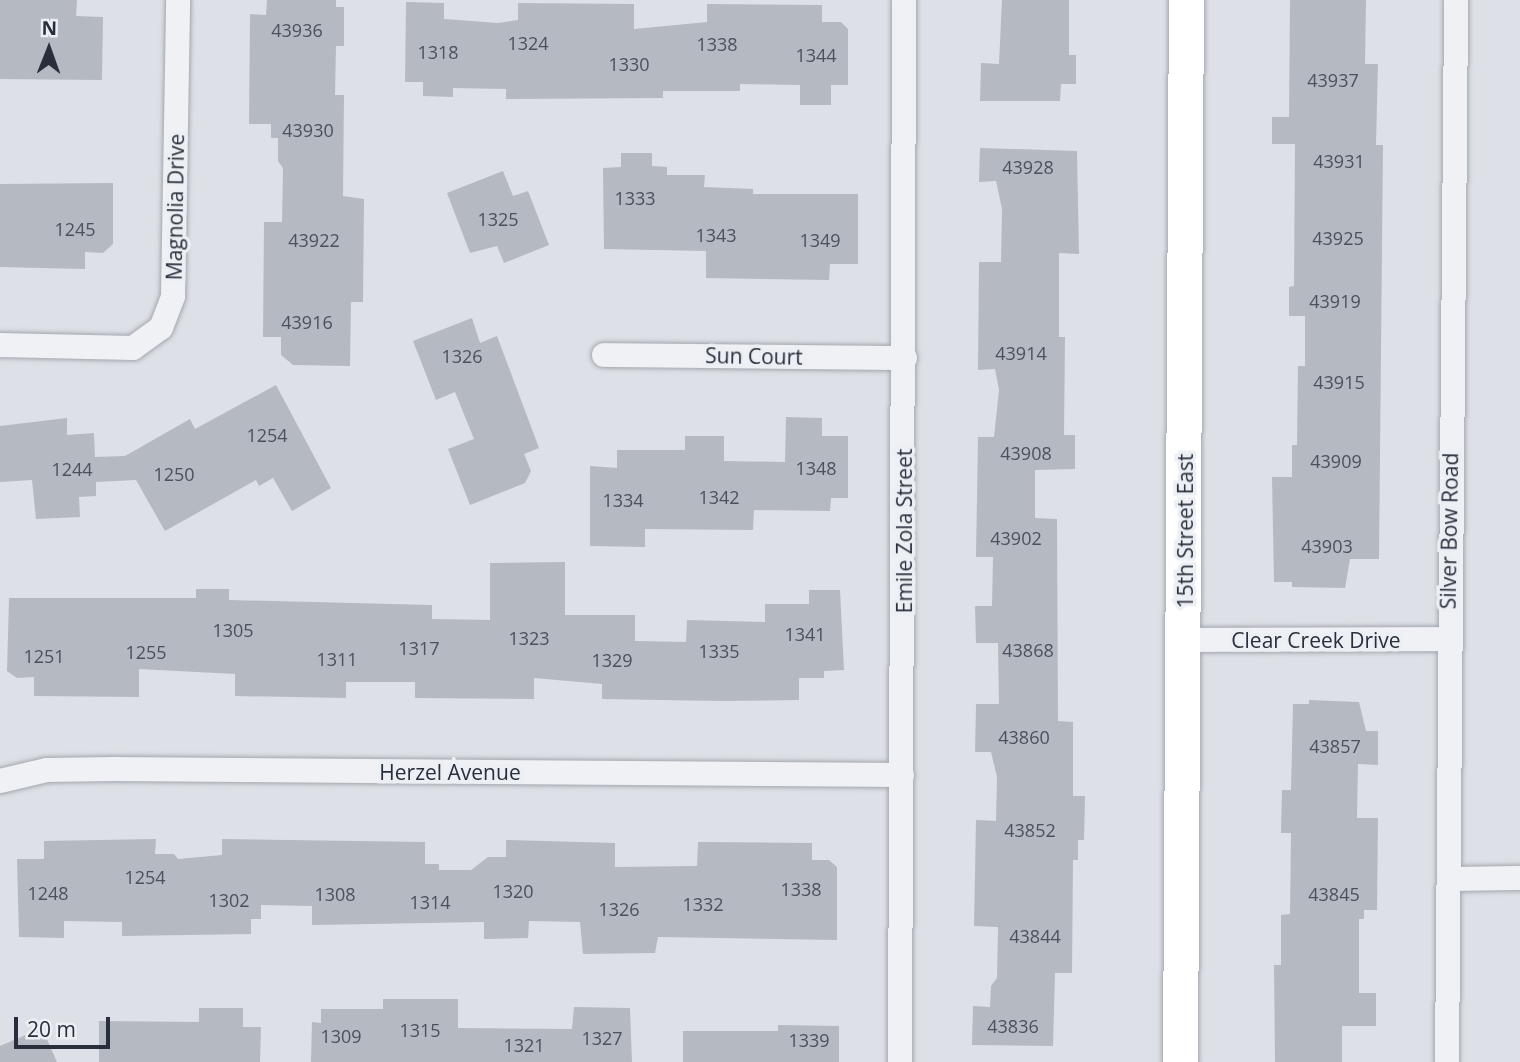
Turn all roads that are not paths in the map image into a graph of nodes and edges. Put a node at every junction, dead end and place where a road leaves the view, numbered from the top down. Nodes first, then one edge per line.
1 (178, 0) edge
2 (904, 0) edge
3 (1186, 0) edge
4 (1457, 0) edge
5 (0, 345) edge
6 (604, 355) dead end
7 (905, 358) junction
8 (1447, 639) junction
9 (1185, 640) junction
10 (902, 775) junction
11 (0, 781) edge
12 (1520, 878) edge
13 (1449, 879) junction
14 (901, 1062) edge
15 (1180, 1062) edge
16 (1447, 1062) edge

1 - 5 street, Magnolia Drive
2 - 7 street, Emile Zola Street
3 - 9 street, 15th Street East
4 - 8 street, Silver Bow Road
6 - 7 street, Sun Court
7 - 10 street, Emile Zola Street
8 - 9 street, Clear Creek Drive
8 - 13 street, Silver Bow Road
9 - 15 street, 15th Street East
10 - 11 street, Herzel Avenue
10 - 14 street, Emile Zola Street
12 - 13 street
13 - 16 street, Silver Bow Road

